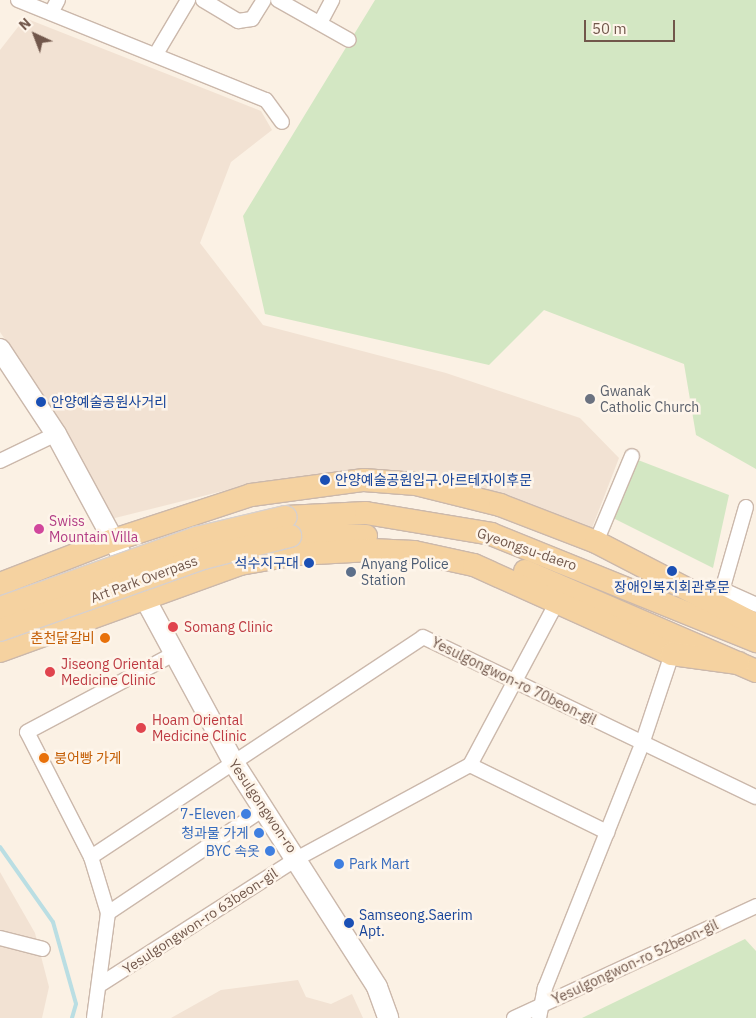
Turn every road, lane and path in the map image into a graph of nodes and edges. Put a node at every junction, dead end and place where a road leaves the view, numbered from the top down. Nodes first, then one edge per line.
1 (18, 0) edge
2 (58, 0) edge
3 (188, 0) edge
4 (203, 0) edge
5 (264, 0) edge
6 (278, 0) edge
7 (332, 0) edge
8 (51, 13) junction
9 (320, 23) junction
10 (348, 40) dead end
11 (156, 54) junction
12 (282, 122) dead end
13 (0, 349) edge
14 (56, 434) junction
15 (632, 456) dead end
16 (0, 461) edge
17 (746, 507) dead end
18 (288, 526) junction
19 (110, 541) junction
20 (596, 542) junction
21 (0, 584) edge
22 (558, 600) junction
23 (144, 601) junction
24 (721, 603) junction
25 (756, 605) edge
26 (0, 608) edge
27 (0, 630) edge
28 (755, 635) edge
29 (0, 651) edge
30 (672, 654) junction
31 (172, 655) junction
32 (747, 667) edge
33 (515, 680) junction
34 (642, 744) junction
35 (234, 762) junction
36 (470, 765) junction
37 (756, 797) edge
38 (265, 808) junction
39 (607, 832) junction
40 (91, 857) junction
41 (298, 858) junction
42 (756, 906) edge
43 (108, 913) junction
44 (0, 938) edge
45 (43, 949) dead end
46 (102, 984) junction
47 (539, 1013) edge
48 (94, 1018) edge
49 (388, 1018) edge
50 (514, 1018) edge

1 - 8 street
2 - 8 street
3 - 11 street
4 - 5 street
6 - 9 street
7 - 9 street
8 - 11 street
9 - 10 street
11 - 12 street
13 - 14 street, Yesulgongwon-ro
14 - 16 street
14 - 19 street, Yesulgongwon-ro
15 - 20 street
17 - 24 street
18 - 26 main road, Art Park Overpass, bridge
18 - 27 main road, Art Park Overpass, bridge
18 - 28 main road, Gyeongsu-daero
18 - 32 main road, Gyeongsu-daero
19 - 20 main road
19 - 21 main road
19 - 23 street, Yesulgongwon-ro
20 - 24 main road
22 - 23 main road
22 - 30 main road
22 - 33 street
23 - 29 main road
23 - 31 street, Yesulgongwon-ro
24 - 25 street
24 - 28 main road
30 - 32 main road
30 - 34 street
31 - 35 street, Yesulgongwon-ro
31 - 40 street
33 - 34 street, Yesulgongwon-ro 70beon-gil
33 - 35 street, Yesulgongwon-ro 70beon-gil
33 - 36 street
34 - 37 street, Yesulgongwon-ro 70beon-gil
34 - 39 street
35 - 38 street, Yesulgongwon-ro
35 - 40 street
36 - 39 street
36 - 41 street, Yesulgongwon-ro 63beon-gil
38 - 41 street, Yesulgongwon-ro
38 - 43 street
39 - 47 street
40 - 43 street
41 - 46 street, Yesulgongwon-ro 63beon-gil
41 - 49 street, Yesulgongwon-ro
42 - 47 street, Yesulgongwon-ro 52beon-gil
43 - 46 street
44 - 45 street
46 - 48 street
47 - 50 street, Yesulgongwon-ro 52beon-gil

